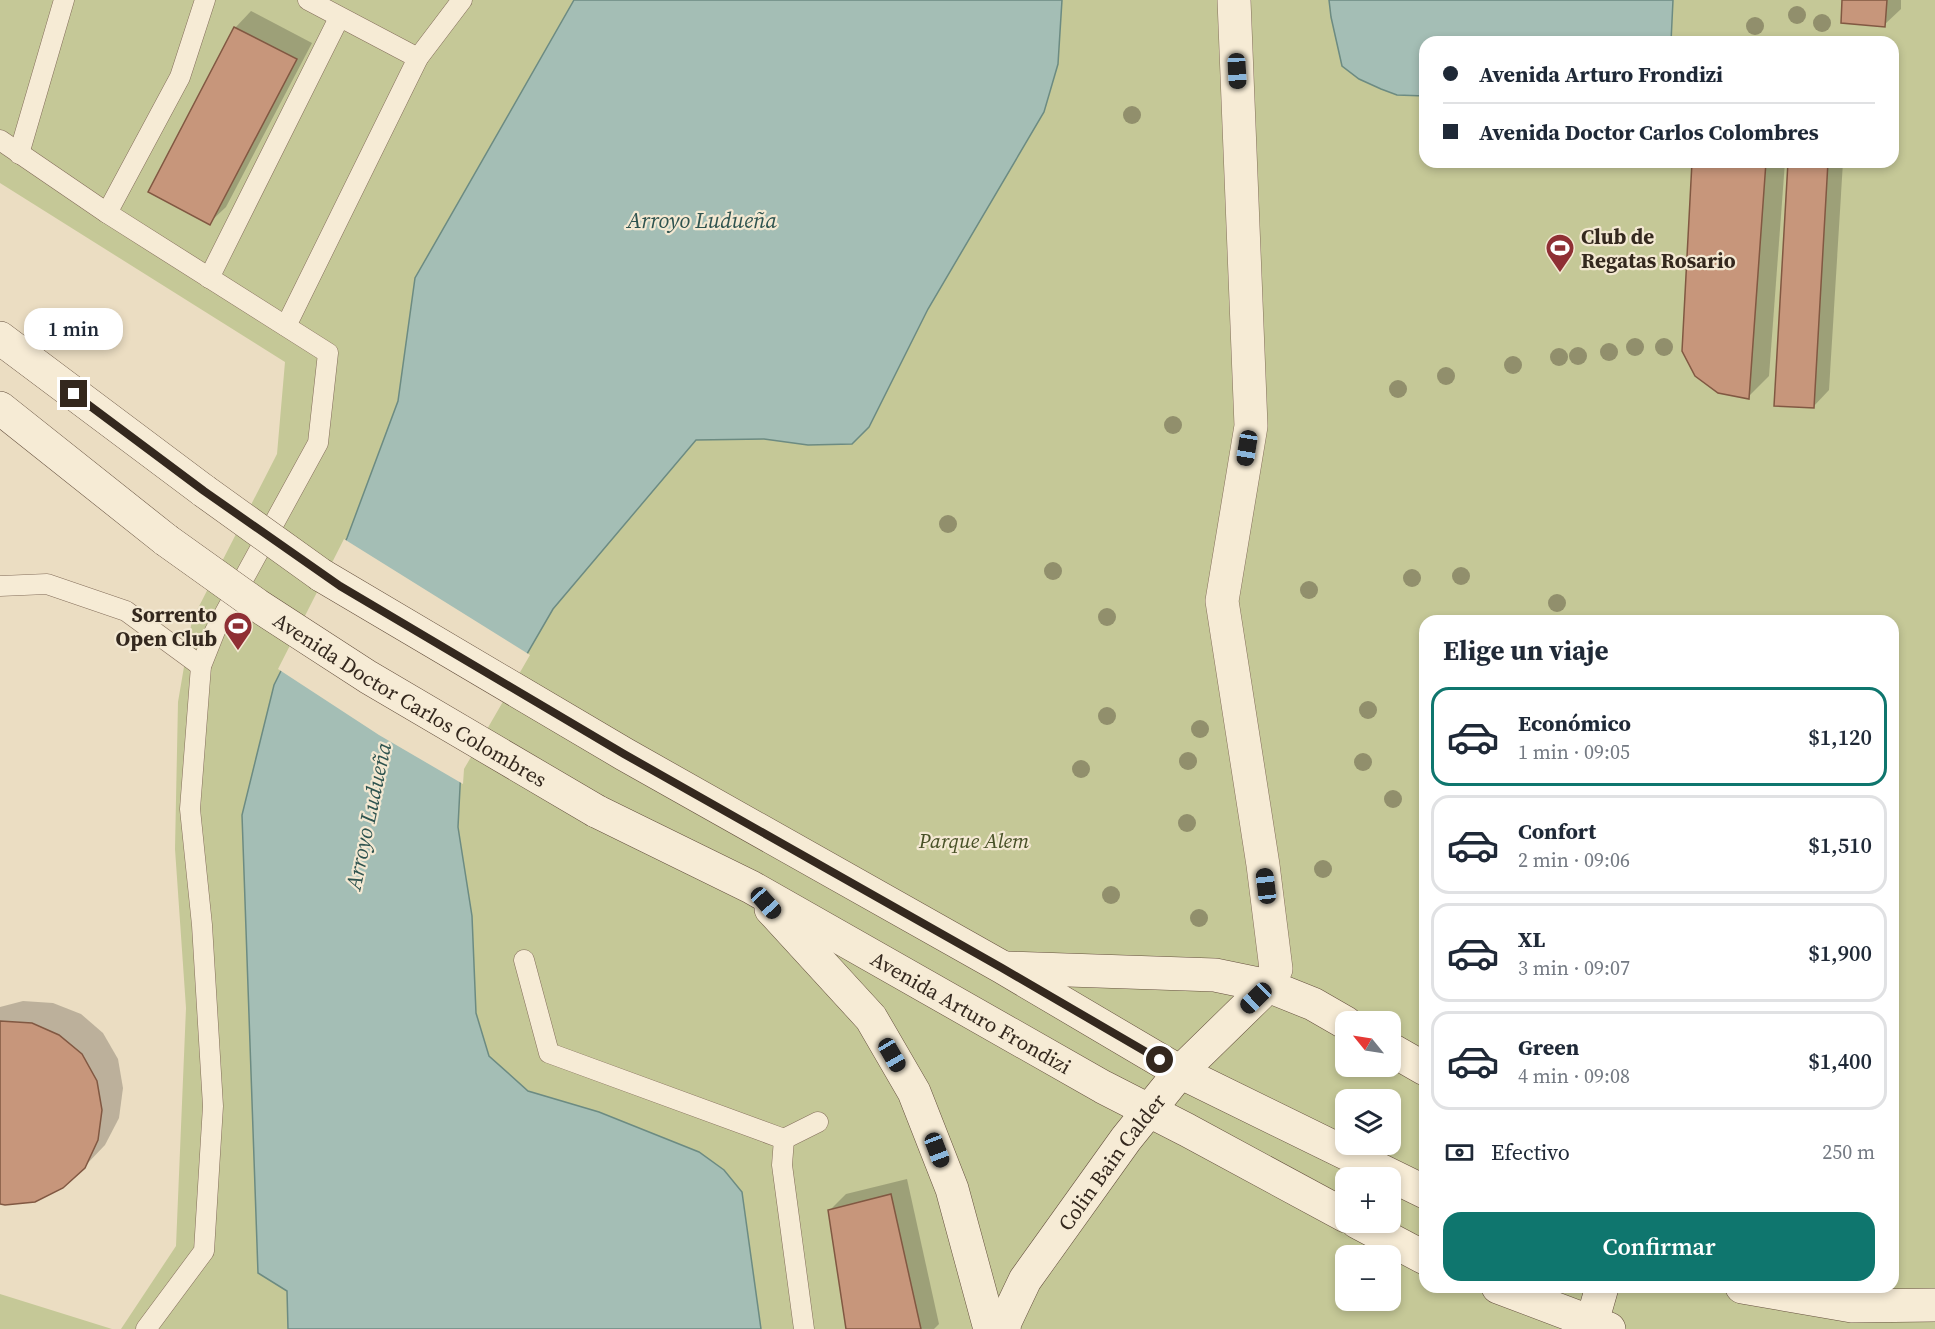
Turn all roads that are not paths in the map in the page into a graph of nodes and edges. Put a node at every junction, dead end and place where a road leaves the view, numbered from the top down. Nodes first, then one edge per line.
1 (64, 0) edge
2 (205, 0) edge
3 (308, 0) edge
4 (462, 0) edge
5 (1234, 0) edge
6 (339, 18) junction
7 (418, 58) junction
8 (0, 140) edge
9 (19, 154) junction
10 (108, 213) junction
11 (209, 278) junction
12 (286, 326) junction
13 (0, 338) edge
14 (0, 408) edge
15 (0, 586) edge
16 (201, 666) junction
17 (596, 811) joint
18 (751, 887) junction
19 (524, 960) dead end
20 (1002, 968) junction
21 (1268, 986) junction
22 (1335, 1017) edge
23 (1401, 1055) edge
24 (1419, 1066) edge
25 (1180, 1072) junction
26 (1148, 1110) junction
27 (818, 1122) dead end
28 (784, 1139) junction
29 (1419, 1189) edge
30 (1335, 1210) edge
31 (1378, 1233) edge
32 (1419, 1255) edge
33 (1513, 1293) edge
34 (1601, 1293) edge
35 (1777, 1293) edge
36 (1825, 1293) edge
37 (1935, 1305) edge
38 (1852, 1306) junction
39 (1597, 1327) edge
40 (146, 1329) edge
41 (804, 1329) edge
42 (990, 1329) edge
43 (1004, 1329) edge

1 - 9 lane
2 - 10 lane
3 - 6 lane
4 - 7 lane
5 - 21 main road
6 - 7 lane
6 - 11 lane
7 - 12 lane
8 - 9 lane
9 - 10 lane
10 - 11 lane
11 - 12 lane
12 - 16 lane
13 - 20 main road, bridge
14 - 17 main road, Avenida Doctor Carlos Colombres, bridge
15 - 16 lane
16 - 40 lane
17 - 18 main road, Avenida Arturo Frondizi
18 - 26 main road, Avenida Arturo Frondizi
18 - 42 main road
19 - 28 lane
20 - 21 main road
20 - 25 main road
21 - 22 main road
21 - 25 main road, Colin Bain Calder
23 - 24 main road
25 - 26 main road, Colin Bain Calder
25 - 29 main road
26 - 30 main road, Avenida Arturo Frondizi
26 - 43 main road, Colin Bain Calder
27 - 28 lane
28 - 41 lane
31 - 32 main road
33 - 39 main road
34 - 39 main road
35 - 38 main road
36 - 38 main road
37 - 38 main road

